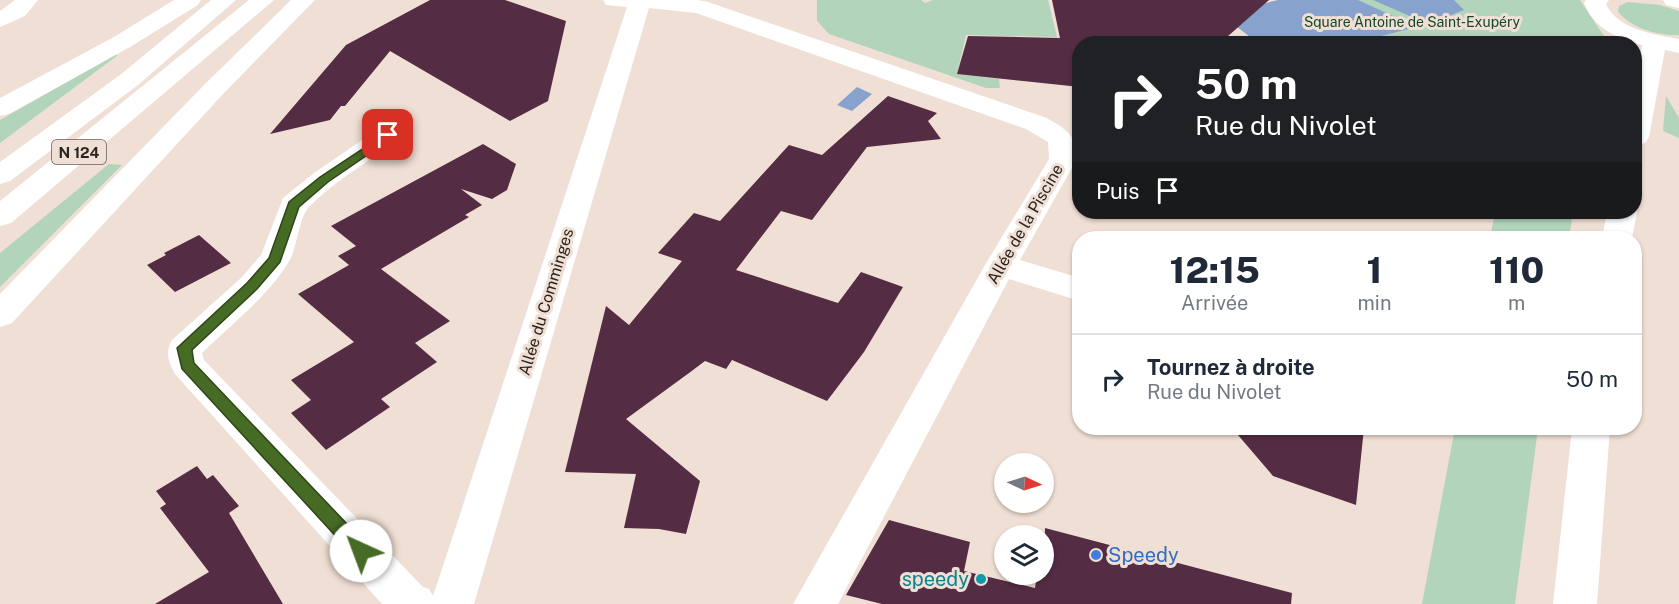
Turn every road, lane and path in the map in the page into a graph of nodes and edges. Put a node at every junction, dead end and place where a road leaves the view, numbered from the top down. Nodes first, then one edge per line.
1 (27, 0) edge
2 (190, 0) edge
3 (225, 0) edge
4 (263, 0) edge
5 (304, 0) edge
6 (1598, 0) edge
7 (1674, 0) edge
8 (638, 1) edge
9 (1679, 1) edge
10 (0, 20) edge
11 (1639, 36) edge
12 (1642, 37) edge
13 (1667, 44) edge
14 (0, 108) edge
15 (1642, 116) edge
16 (388, 135) dead end
17 (0, 175) edge
18 (0, 216) edge
19 (1001, 265) junction
20 (1072, 287) edge
21 (0, 315) edge
22 (1591, 435) edge
23 (1580, 602) edge
24 (414, 604) edge
25 (452, 604) edge
26 (815, 604) edge

1 - 10 main road
2 - 14 main road
3 - 17 main road, N 124
4 - 18 main road, N 124
5 - 21 main road
6 - 11 main road
7 - 9 main road
8 - 19 main road, Allée de la Piscine
8 - 25 main road, Allée du Comminges
12 - 13 main road
13 - 15 main road
16 - 24 main road
19 - 20 main road
19 - 26 main road, Allée de la Piscine
22 - 23 main road

